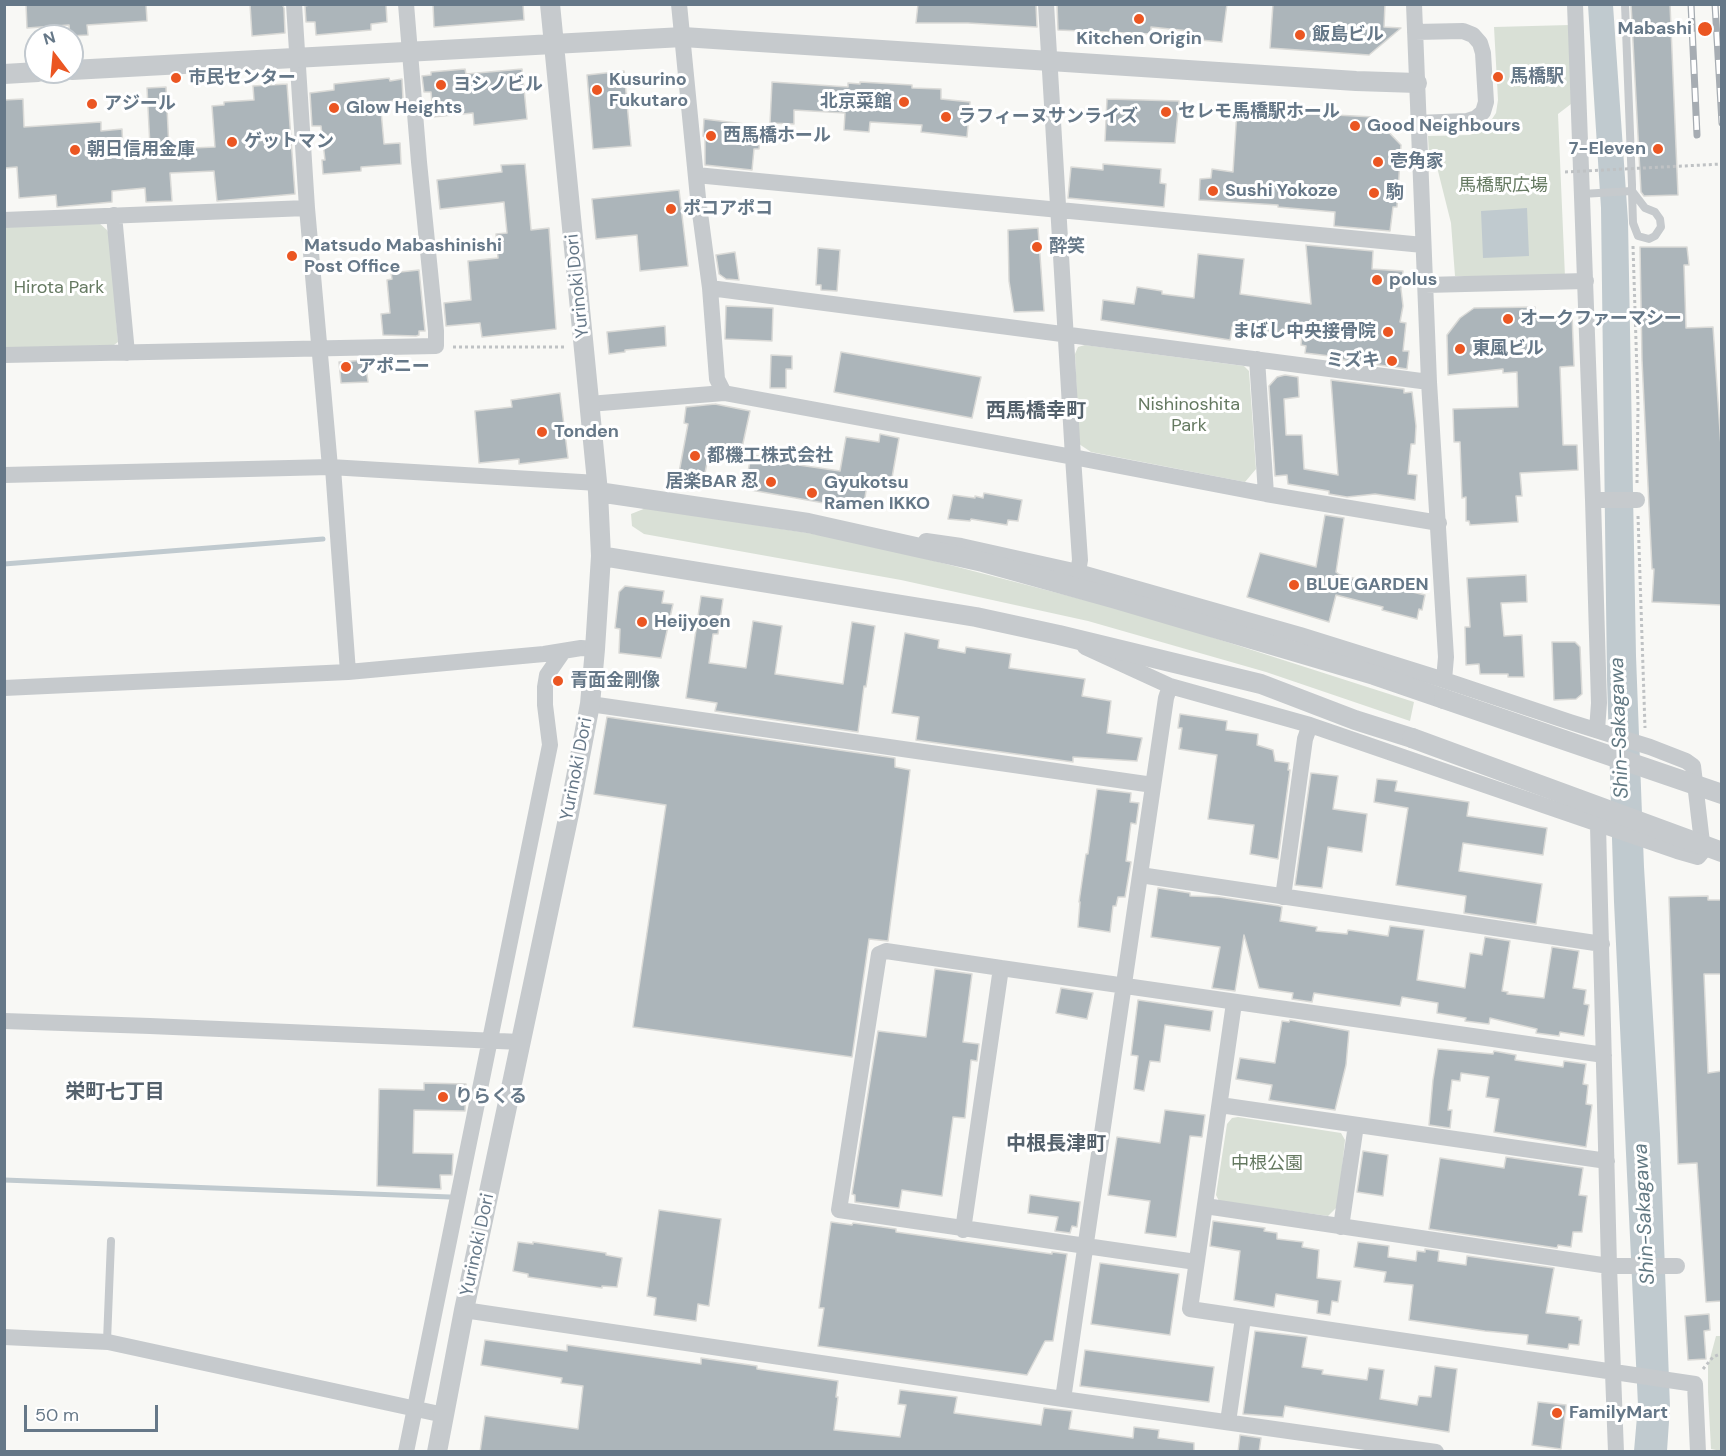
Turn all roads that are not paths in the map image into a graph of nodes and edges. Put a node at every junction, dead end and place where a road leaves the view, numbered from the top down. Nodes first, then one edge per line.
1 (294, 4) edge
2 (406, 4) edge
3 (550, 4) edge
4 (679, 4) edge
5 (1046, 4) edge
6 (1414, 4) edge
7 (1575, 4) edge
8 (1625, 4) edge
9 (1415, 32) junction
10 (683, 38) junction
11 (554, 45) junction
12 (411, 52) junction
13 (298, 57) junction
14 (1050, 62) junction
15 (84, 69) edge
16 (24, 73) edge
17 (4, 74) edge
18 (1417, 83) junction
19 (1418, 123) junction
20 (696, 175) junction
21 (1632, 191) junction
22 (1582, 194) junction
23 (307, 208) junction
24 (1059, 210) junction
25 (114, 215) junction
26 (4, 220) edge
27 (1423, 245) junction
28 (1586, 281) junction
29 (1425, 285) junction
30 (710, 288) junction
31 (1066, 334) junction
32 (320, 350) junction
33 (127, 353) junction
34 (4, 355) edge
35 (1257, 359) junction
36 (1429, 382) junction
37 (724, 393) junction
38 (589, 404) junction
39 (1073, 457) junction
40 (332, 468) junction
41 (4, 475) edge
42 (598, 487) junction
43 (1266, 494) junction
44 (1593, 500) junction
45 (1637, 500) road end
46 (1439, 523) junction
47 (851, 531) junction
48 (601, 556) junction
49 (1078, 572) junction
50 (1059, 635) junction
51 (595, 649) junction
52 (563, 652) junction
53 (348, 672) junction
54 (1170, 686) junction
55 (4, 688) edge
56 (1444, 689) junction
57 (590, 704) junction
58 (1310, 725) junction
59 (1597, 730) junction
60 (1153, 785) junction
61 (1722, 794) edge
62 (1598, 825) junction
63 (1722, 852) edge
64 (1140, 875) junction
65 (1283, 897) junction
66 (1602, 944) junction
67 (1001, 968) junction
68 (1124, 986) junction
69 (1234, 1002) junction
70 (4, 1021) edge
71 (490, 1040) junction
72 (521, 1042) junction
73 (1604, 1055) junction
74 (1220, 1105) junction
75 (1356, 1125) junction
76 (1607, 1161) junction
77 (1205, 1206) junction
78 (1341, 1227) junction
79 (963, 1230) junction
80 (111, 1241) dead end
81 (1085, 1247) junction
82 (1196, 1262) junction
83 (1609, 1266) junction
84 (1677, 1266) dead end
85 (464, 1310) junction
86 (1243, 1318) junction
87 (4, 1337) edge
88 (107, 1341) junction
89 (1613, 1371) junction
90 (1063, 1399) junction
91 (415, 1408) junction
92 (444, 1415) junction
93 (1228, 1422) junction
94 (406, 1452) edge
95 (437, 1452) edge
96 (1436, 1452) edge
97 (1616, 1452) edge
98 (1698, 1452) edge

1 - 13 street
2 - 12 street
3 - 11 street, Yurinoki Dori
4 - 10 street
5 - 14 street
6 - 9 street
7 - 22 street
8 - 21 lane
9 - 18 street
9 - 19 street
10 - 11 street
10 - 14 street
10 - 20 street
11 - 12 street
11 - 38 street, Yurinoki Dori
12 - 13 street
12 - 32 street
13 - 15 street
13 - 23 street
14 - 18 street
14 - 24 street
16 - 17 street
18 - 19 street
19 - 27 street
20 - 24 street
20 - 30 street
21 - 21 lane
21 - 22 lane
22 - 28 street
23 - 25 street
23 - 32 street
24 - 27 street
24 - 31 street
25 - 26 street
25 - 33 street
27 - 29 street
28 - 29 street
28 - 44 street
29 - 36 street
30 - 31 street
30 - 37 street
31 - 35 street
31 - 39 street
32 - 33 street
32 - 40 street
33 - 34 street
35 - 36 street
35 - 43 street
36 - 46 street
37 - 38 street
37 - 39 street
38 - 42 street, Yurinoki Dori
39 - 43 street
39 - 49 street
40 - 41 street
40 - 42 street
40 - 53 street
42 - 47 street
42 - 48 street, Yurinoki Dori
43 - 46 street
44 - 45 street
44 - 59 street
46 - 56 street
47 - 49 street
47 - 56 street
48 - 50 street
48 - 51 street, Yurinoki Dori
49 - 56 street
50 - 54 street
50 - 63 street, bridge
51 - 52 street
51 - 57 street, Yurinoki Dori
52 - 53 street
52 - 71 street
53 - 55 street
54 - 58 street
54 - 60 street
56 - 59 street
56 - 61 street, bridge
57 - 60 street
57 - 72 street, Yurinoki Dori
58 - 62 street
58 - 65 street
59 - 62 street
60 - 64 street
62 - 66 street
64 - 65 street
64 - 68 street
65 - 66 street
66 - 73 street
67 - 68 street
67 - 79 street
67 - 79 street
68 - 69 street
68 - 81 street
69 - 73 street
69 - 74 street
70 - 71 street
71 - 72 street
71 - 91 street
72 - 85 street, Yurinoki Dori
73 - 76 street
74 - 75 street
74 - 77 street
75 - 76 street
75 - 78 street
76 - 83 street
77 - 78 street
77 - 82 street
78 - 83 street
79 - 81 street
80 - 88 lane
81 - 82 street
81 - 90 street
82 - 86 street
83 - 84 street
83 - 89 street
85 - 90 street
85 - 92 street, Yurinoki Dori
86 - 89 street
86 - 93 street
87 - 88 street
88 - 91 street
89 - 97 street
89 - 98 street
90 - 93 street
91 - 92 street
91 - 94 street
92 - 95 street, Yurinoki Dori
93 - 96 street

